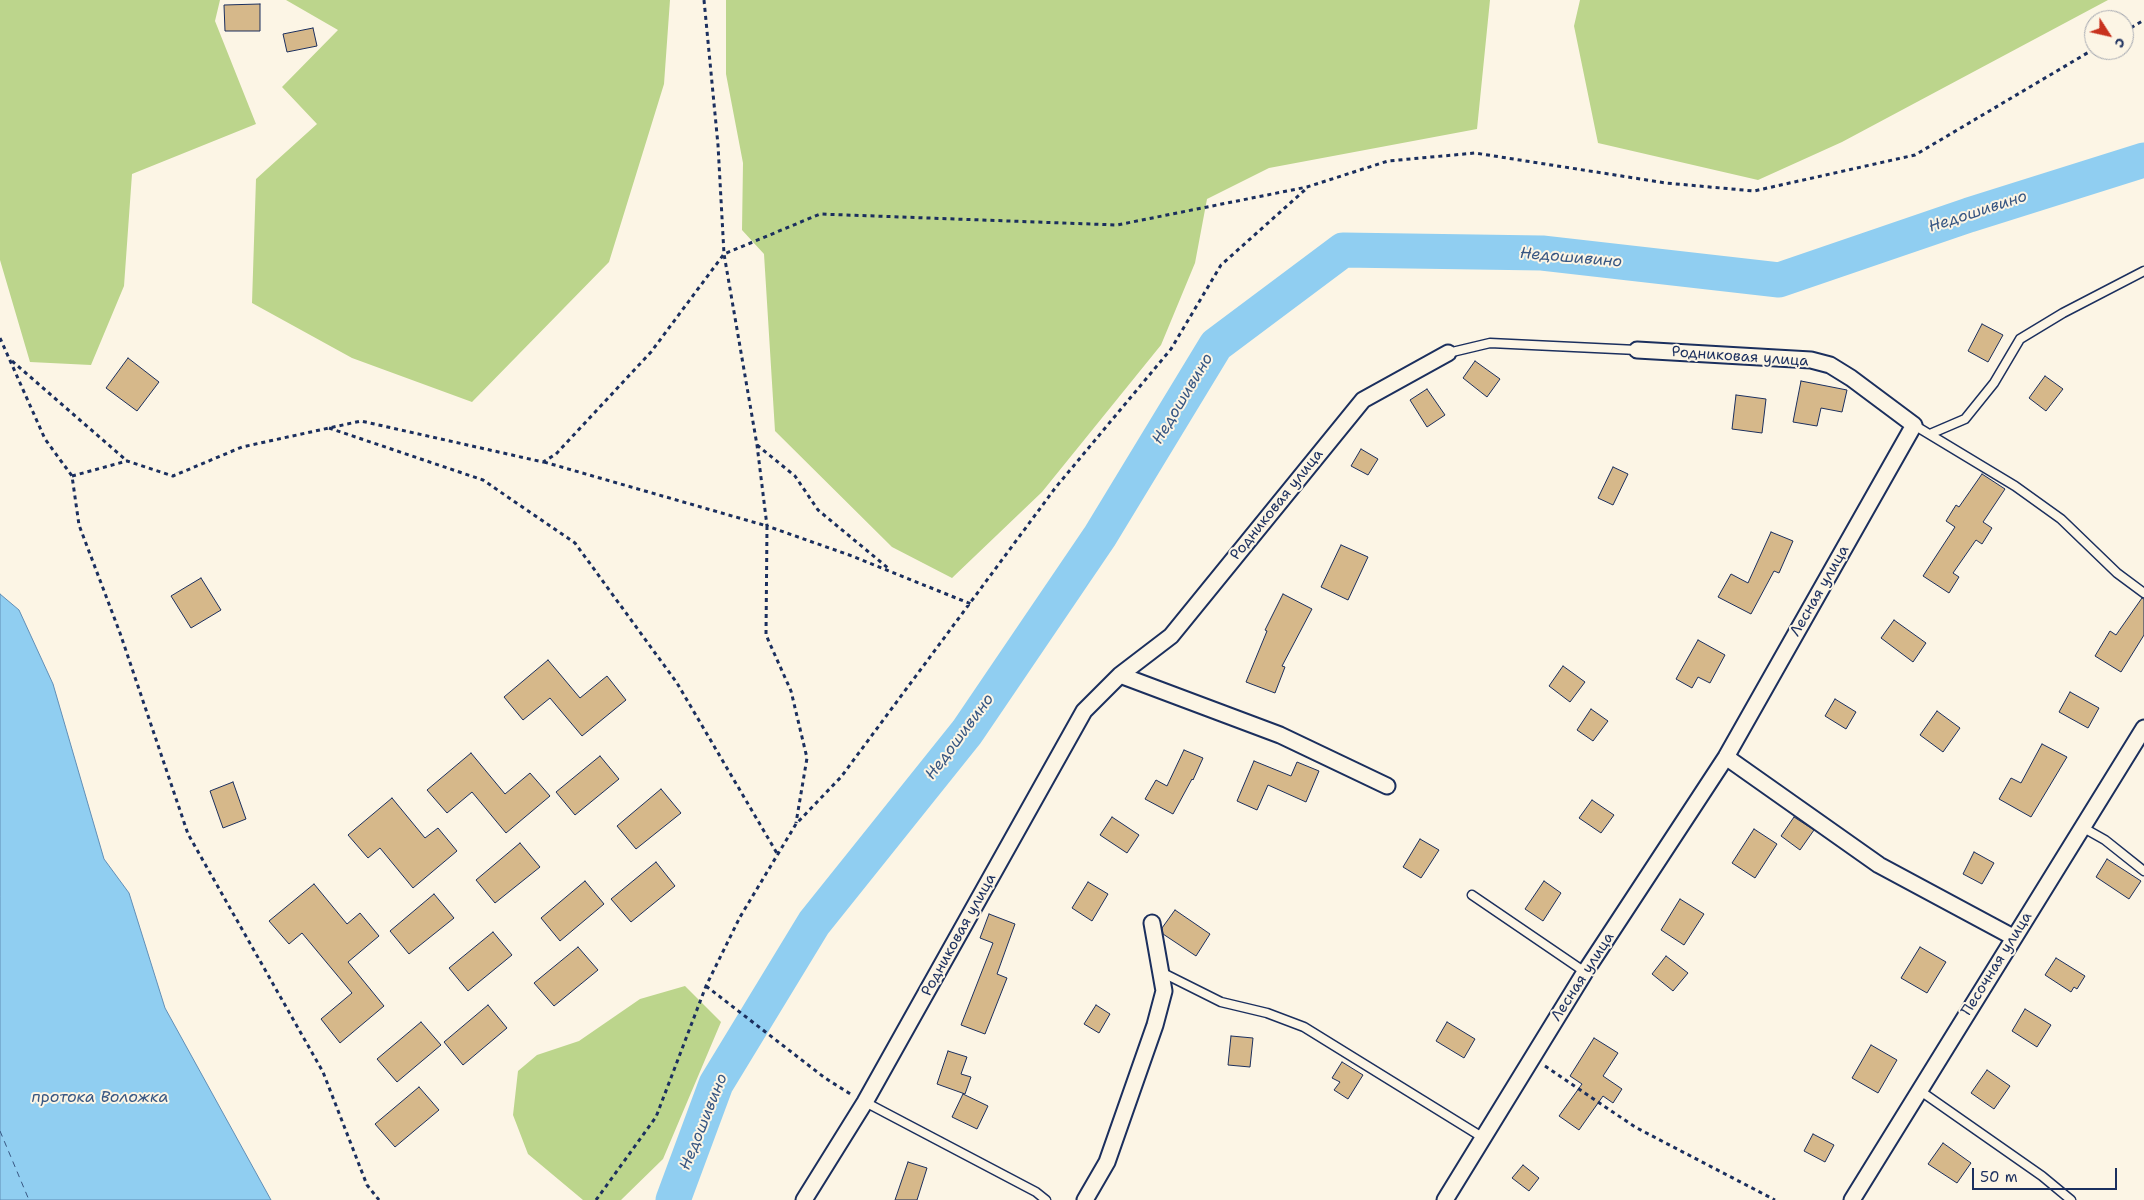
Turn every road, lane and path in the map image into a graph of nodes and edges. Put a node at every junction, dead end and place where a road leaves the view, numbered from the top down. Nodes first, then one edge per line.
1 (704, 0) edge
2 (2084, 55) edge
3 (1307, 188) junction
4 (724, 254) junction
5 (2144, 272) edge
6 (0, 338) edge
7 (1637, 350) joint
8 (1448, 353) joint
9 (10, 359) junction
10 (1914, 425) junction
11 (329, 428) junction
12 (1930, 434) junction
13 (757, 445) junction
14 (127, 461) junction
15 (543, 462) junction
16 (72, 476) junction
17 (767, 526) junction
18 (892, 571) junction
19 (2144, 593) edge
20 (971, 604) junction
21 (1120, 675) junction
22 (2144, 728) edge
23 (1726, 758) junction
24 (1387, 786) dead end
25 (796, 824) junction
26 (2082, 827) junction
27 (778, 855) junction
28 (2144, 871) edge
29 (1472, 895) dead end
30 (1152, 923) dead end
31 (2013, 937) junction
32 (1161, 972) junction
33 (1585, 972) junction
34 (706, 986) junction
35 (1532, 1058) junction
36 (1919, 1090) junction
37 (865, 1102) junction
38 (1482, 1136) junction
39 (379, 1200) edge
40 (596, 1200) edge
41 (804, 1200) edge
42 (1046, 1200) edge
43 (1085, 1200) edge
44 (1445, 1200) edge
45 (1775, 1200) edge
46 (1852, 1200) edge
47 (2071, 1200) edge

1 - 4 path
2 - 3 path
3 - 4 path
3 - 20 path
4 - 13 path
4 - 15 path
5 - 12 lane
6 - 9 path
7 - 8 lane
7 - 10 street, Родниковая улица
8 - 21 street, Родниковая улица
9 - 14 path
9 - 16 path
10 - 12 lane
10 - 23 street, Лесная улица
11 - 14 path
11 - 15 path
11 - 27 path
12 - 19 lane
13 - 17 path
13 - 18 path
14 - 16 path
15 - 17 path
16 - 39 path
17 - 18 path
17 - 25 path
18 - 20 path
20 - 25 path
21 - 24 street
21 - 37 street, Родниковая улица
22 - 26 street, Песочная улица
23 - 31 street
23 - 33 street, Лесная улица
25 - 27 path
26 - 28 lane
26 - 31 street, Песочная улица
27 - 34 path
29 - 33 lane
30 - 32 street
31 - 36 street, Песочная улица
32 - 38 lane
32 - 43 street
33 - 35 street, Лесная улица
34 - 37 path
34 - 40 path
35 - 38 street, Лесная улица
35 - 45 path
36 - 46 street, Песочная улица
36 - 47 lane
37 - 41 street, Родниковая улица
37 - 42 lane
38 - 44 street, Лесная улица

